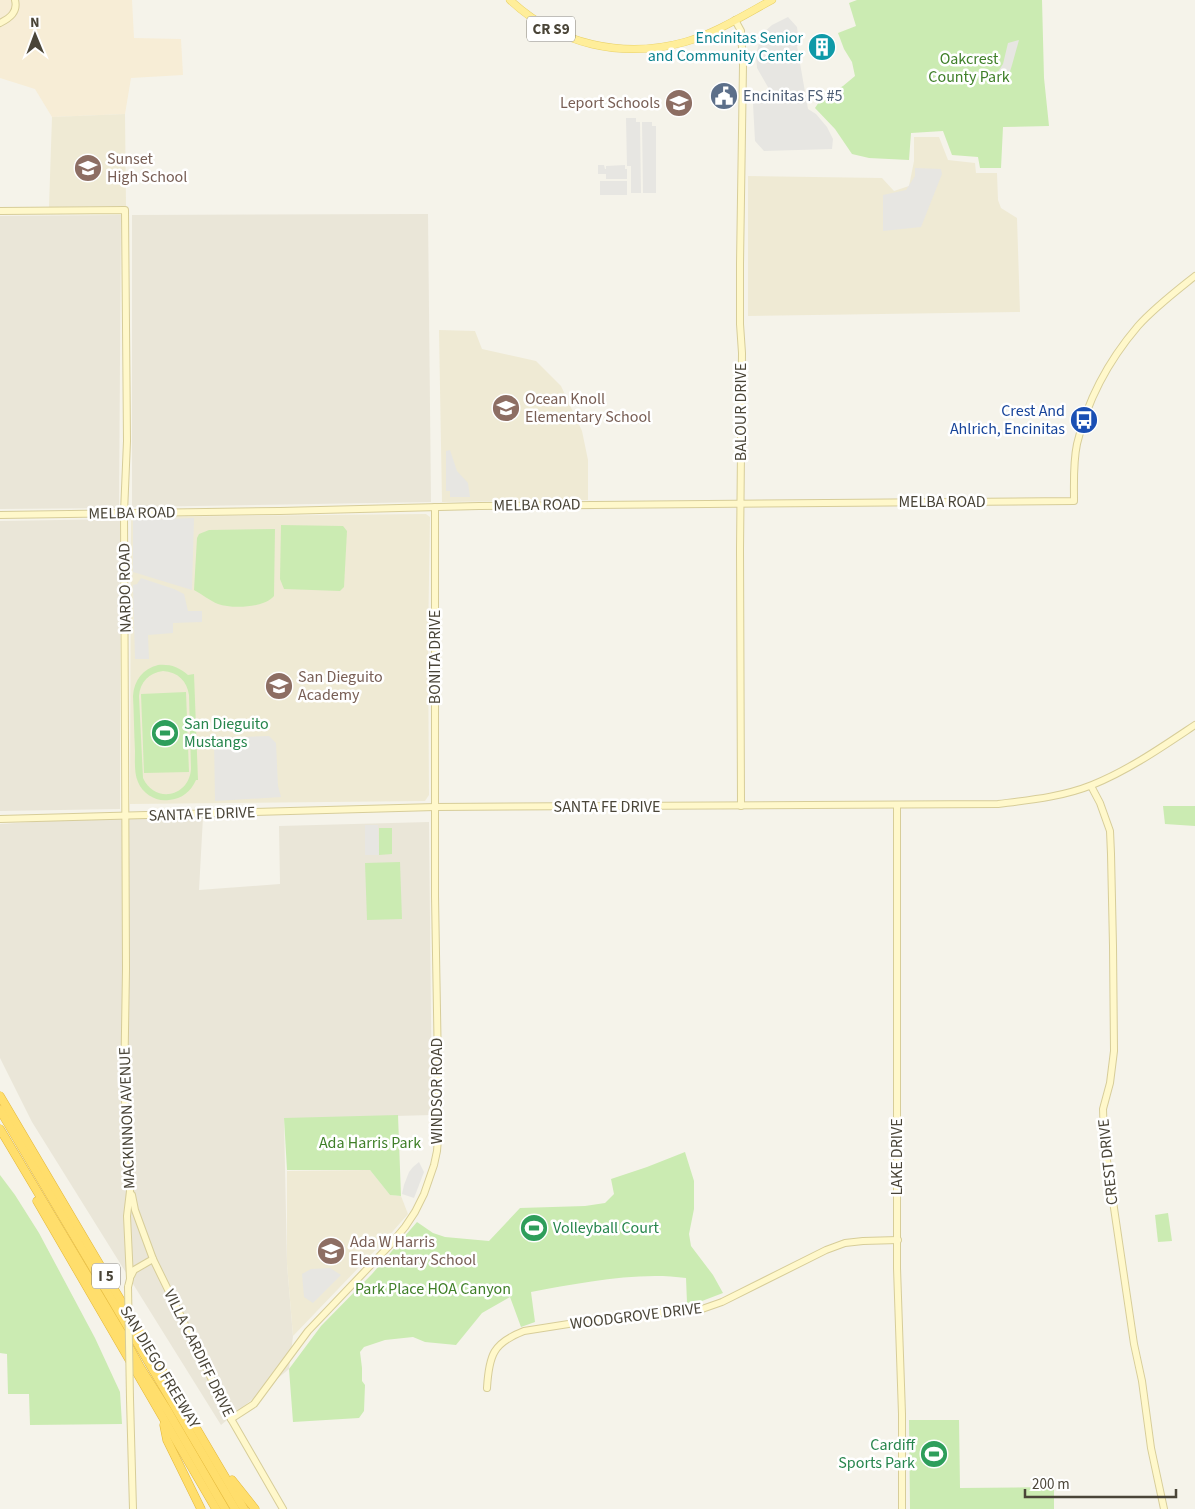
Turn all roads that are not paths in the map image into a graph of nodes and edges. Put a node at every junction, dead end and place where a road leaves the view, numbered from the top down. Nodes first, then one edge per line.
1 (15, 0) edge
2 (510, 0) edge
3 (772, 0) edge
4 (735, 20) junction
5 (0, 23) edge
6 (0, 211) edge
7 (1195, 276) edge
8 (740, 503) junction
9 (436, 507) junction
10 (124, 513) junction
11 (0, 515) edge
12 (1195, 726) edge
13 (1091, 786) junction
14 (742, 806) junction
15 (897, 806) junction
16 (435, 807) junction
17 (125, 816) junction
18 (0, 819) edge
19 (0, 1096) edge
20 (0, 1110) edge
21 (0, 1129) edge
22 (0, 1137) edge
23 (130, 1191) junction
24 (898, 1240) junction
25 (153, 1259) junction
26 (130, 1279) junction
27 (486, 1388) dead end
28 (232, 1419) junction
29 (164, 1420) junction
30 (212, 1454) junction
31 (133, 1509) edge
32 (202, 1509) edge
33 (216, 1509) edge
34 (225, 1509) edge
35 (235, 1509) edge
36 (244, 1509) edge
37 (255, 1509) edge
38 (282, 1509) edge
39 (902, 1509) edge
40 (1164, 1509) edge

1 - 5 street
2 - 4 main road, CR S9
3 - 4 main road, CR S9
4 - 8 street, BALOUR DRIVE
6 - 10 street, NARDO ROAD
7 - 8 street, MELBA ROAD
8 - 9 street, MELBA ROAD
8 - 14 street, BALOUR DRIVE
9 - 10 street, MELBA ROAD
9 - 16 street, BONITA DRIVE
10 - 11 street, MELBA ROAD
10 - 17 street, NARDO ROAD
12 - 13 street, SANTA FE DRIVE
13 - 15 street, SANTA FE DRIVE
13 - 40 street, CREST DRIVE
14 - 15 street, SANTA FE DRIVE
14 - 16 street, SANTA FE DRIVE
15 - 24 street, LAKE DRIVE
16 - 17 street, SANTA FE DRIVE
16 - 28 street, WINDSOR ROAD
17 - 18 street, SANTA FE DRIVE
17 - 23 street, MACKINNON AVENUE
19 - 30 highway, SAN DIEGO FREEWAY / I 5
20 - 35 highway
21 - 34 highway
22 - 29 highway, SAN DIEGO FREEWAY / I 5
23 - 25 street, VILLA CARDIFF DRIVE
23 - 26 street, MACKINNON AVENUE
24 - 27 street, WOODGROVE DRIVE
24 - 39 street, LAKE DRIVE
25 - 26 street
25 - 28 street, VILLA CARDIFF DRIVE
26 - 31 street, MACKINNON AVENUE, bridge
28 - 38 street, VILLA CARDIFF DRIVE
29 - 32 highway
29 - 33 highway, SAN DIEGO FREEWAY / I 5
30 - 36 highway, SAN DIEGO FREEWAY / I 5
30 - 37 highway

